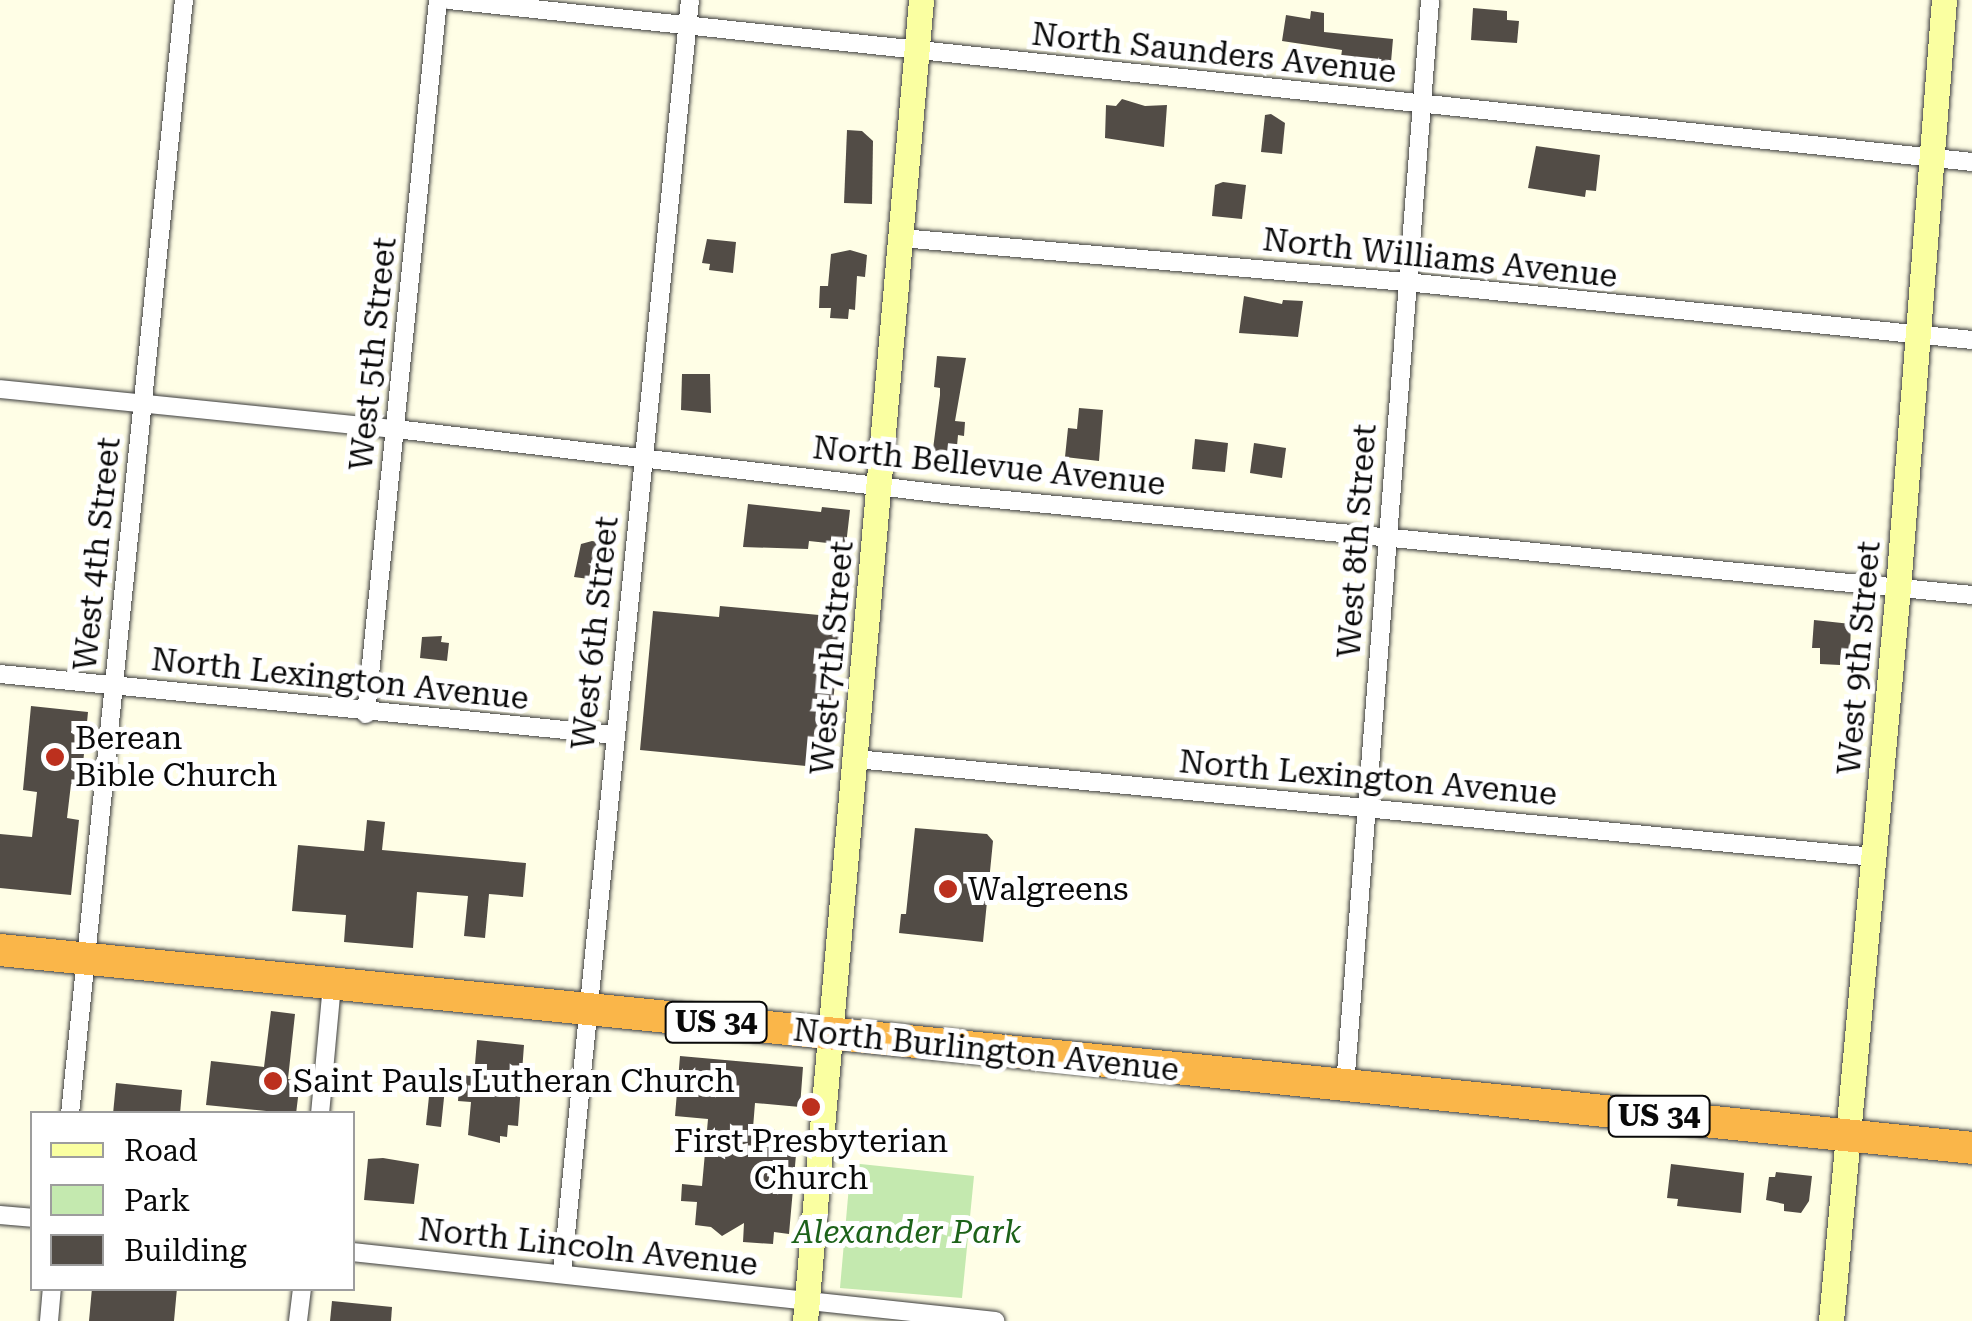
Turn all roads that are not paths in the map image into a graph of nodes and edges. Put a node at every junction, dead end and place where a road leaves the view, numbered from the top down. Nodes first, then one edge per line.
1 (184, 0) edge
2 (438, 0) edge
3 (449, 0) edge
4 (690, 0) edge
5 (921, 0) edge
6 (1430, 0) edge
7 (1944, 0) edge
8 (687, 27) junction
9 (917, 52) junction
10 (1422, 106) junction
11 (1931, 158) junction
12 (1972, 162) edge
13 (901, 238) junction
14 (1406, 282) junction
15 (1918, 334) junction
16 (1972, 340) edge
17 (0, 389) edge
18 (142, 403) junction
19 (396, 429) junction
20 (643, 459) junction
21 (880, 486) junction
22 (1386, 536) junction
23 (1898, 588) junction
24 (1972, 595) edge
25 (0, 674) edge
26 (114, 687) junction
27 (366, 714) junction
28 (615, 735) junction
29 (856, 759) junction
30 (1368, 808) junction
31 (1874, 857) junction
32 (0, 950) edge
33 (86, 959) junction
34 (332, 984) junction
35 (587, 1009) junction
36 (832, 1034) junction
37 (1345, 1086) junction
38 (70, 1111) edge
39 (320, 1111) edge
40 (1849, 1135) junction
41 (1972, 1148) edge
42 (0, 1215) edge
43 (30, 1218) edge
44 (355, 1252) edge
45 (562, 1273) junction
46 (52, 1291) edge
47 (302, 1291) edge
48 (806, 1311) edge
49 (49, 1321) edge
50 (298, 1321) edge
51 (995, 1321) edge
52 (1831, 1321) edge

1 - 18 street, West 4th Street
2 - 19 street, West 5th Street
3 - 8 street, North Saunders Avenue
4 - 8 street, West 6th Street
5 - 9 street, West 7th Street
6 - 10 street, West 8th Street
7 - 11 street, West 9th Street
8 - 9 street, North Saunders Avenue
8 - 20 street, West 6th Street
9 - 10 street, North Saunders Avenue
9 - 13 street, West 7th Street
10 - 11 street, North Saunders Avenue
10 - 14 street, West 8th Street
11 - 12 street, North Saunders Avenue
11 - 15 street, West 9th Street
13 - 14 street, North Williams Avenue
13 - 21 street, West 7th Street
14 - 15 street, North Williams Avenue
14 - 22 street, West 8th Street
15 - 16 street, North Williams Avenue
15 - 23 street, West 9th Street
17 - 18 street, North Bellevue Avenue
18 - 19 street, North Bellevue Avenue
18 - 26 street, West 4th Street
19 - 20 street, North Bellevue Avenue
19 - 27 street, West 5th Street
20 - 21 street, North Bellevue Avenue
20 - 28 street, West 6th Street
21 - 22 street, North Bellevue Avenue
21 - 29 street, West 7th Street
22 - 23 street, North Bellevue Avenue
22 - 30 street, West 8th Street
23 - 24 street, North Bellevue Avenue
23 - 31 street, West 9th Street
25 - 26 street, North Lexington Avenue
26 - 27 street, North Lexington Avenue
26 - 33 street, West 4th Street
27 - 28 street, North Lexington Avenue
28 - 35 street, West 6th Street
29 - 30 street, North Lexington Avenue
29 - 36 street, West 7th Street
30 - 31 street, North Lexington Avenue
30 - 37 street, West 8th Street
31 - 40 street, West 9th Street
32 - 33 highway, North Burlington Avenue / US 34
33 - 34 highway, North Burlington Avenue / US 34
33 - 38 street, West 4th Street
34 - 35 highway, North Burlington Avenue / US 34
34 - 39 street
35 - 36 highway, North Burlington Avenue / US 34
35 - 45 street, West 6th Street
36 - 37 highway, North Burlington Avenue / US 34
36 - 48 street, West 7th Street
37 - 40 highway, North Burlington Avenue / US 34
40 - 41 highway, North Burlington Avenue / US 34
40 - 52 street, West 9th Street
42 - 43 street
44 - 45 street, North Lincoln Avenue
45 - 48 street, North Lincoln Avenue
46 - 49 street
47 - 50 street
48 - 51 street, North Lincoln Avenue

